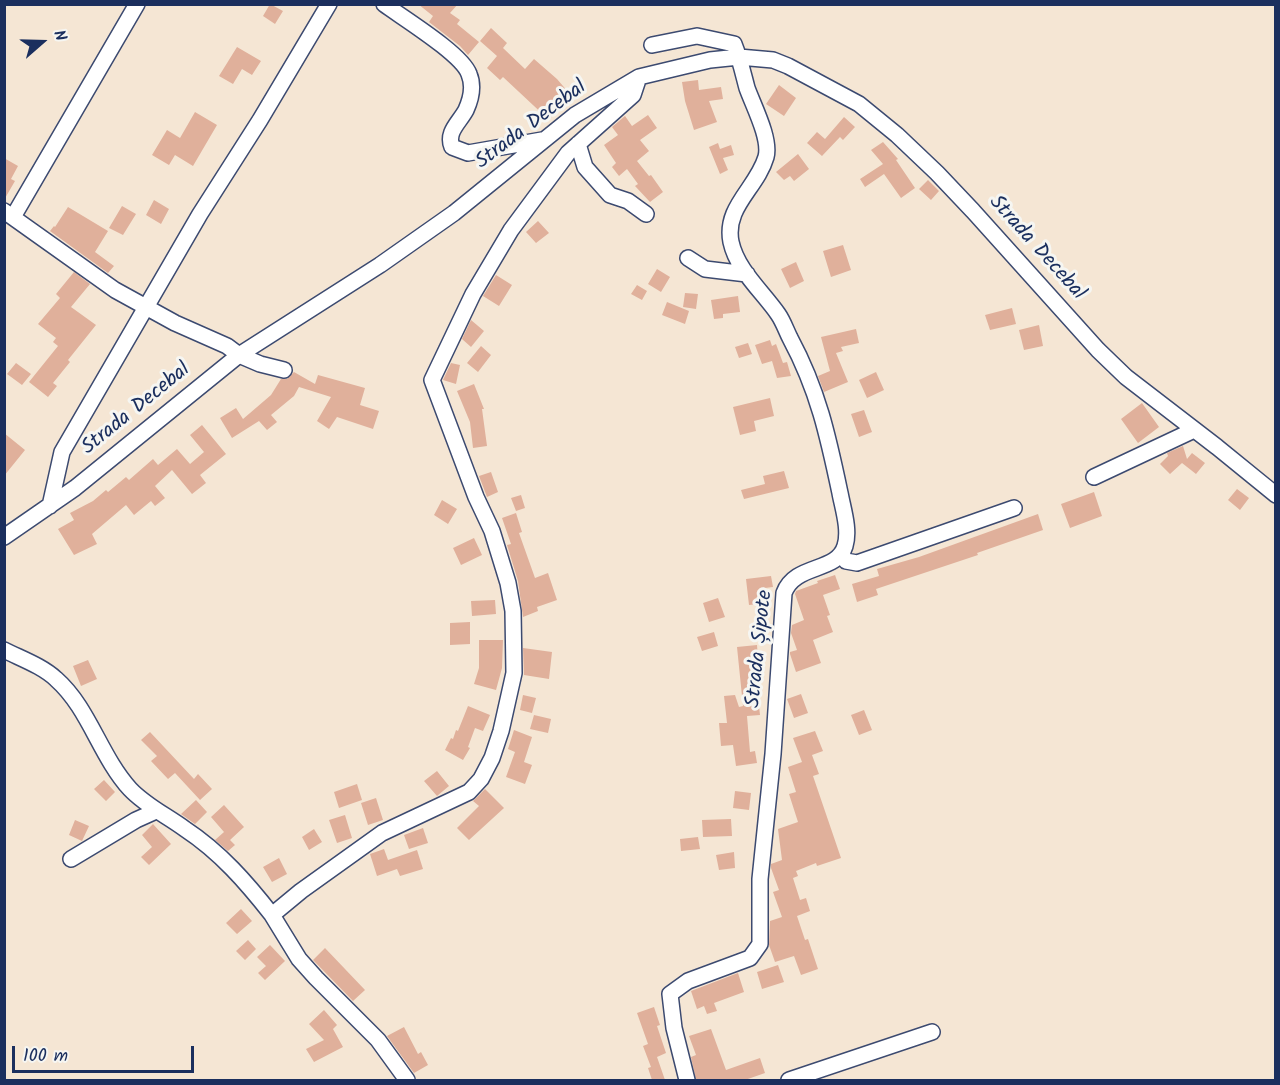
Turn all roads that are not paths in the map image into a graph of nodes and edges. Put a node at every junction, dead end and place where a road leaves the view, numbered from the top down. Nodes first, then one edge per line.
1 (137, 4) edge
2 (329, 4) edge
3 (384, 4) edge
4 (652, 45) dead end
5 (739, 57) junction
6 (639, 77) junction
7 (545, 140) junction
8 (578, 144) junction
9 (9, 214) edge
10 (646, 214) dead end
11 (688, 258) dead end
12 (747, 274) junction
13 (148, 307) junction
14 (239, 355) junction
15 (284, 370) dead end
16 (1194, 430) junction
17 (1094, 477) dead end
18 (1275, 495) edge
19 (50, 506) junction
20 (1014, 508) dead end
21 (4, 537) edge
22 (842, 555) junction
23 (4, 650) edge
24 (156, 811) junction
25 (71, 859) dead end
26 (272, 915) junction
27 (932, 1032) dead end
28 (407, 1080) edge
29 (687, 1080) edge
30 (789, 1080) edge

1 - 9 street
2 - 13 street
3 - 7 street
4 - 5 street
5 - 6 street, Strada Decebal
5 - 12 street
5 - 16 street, Strada Decebal
6 - 7 street, Strada Decebal
6 - 8 street
7 - 14 street, Strada Decebal
8 - 10 street
8 - 26 street
9 - 13 street
11 - 12 street
12 - 22 street
13 - 14 street
13 - 19 street
14 - 15 street
14 - 19 street, Strada Decebal
16 - 17 street
16 - 18 street, Strada Decebal
19 - 21 street, Strada Decebal
20 - 22 street
22 - 29 street, Strada Șipote
23 - 24 street
24 - 25 street
24 - 26 street
26 - 28 street
27 - 30 street

